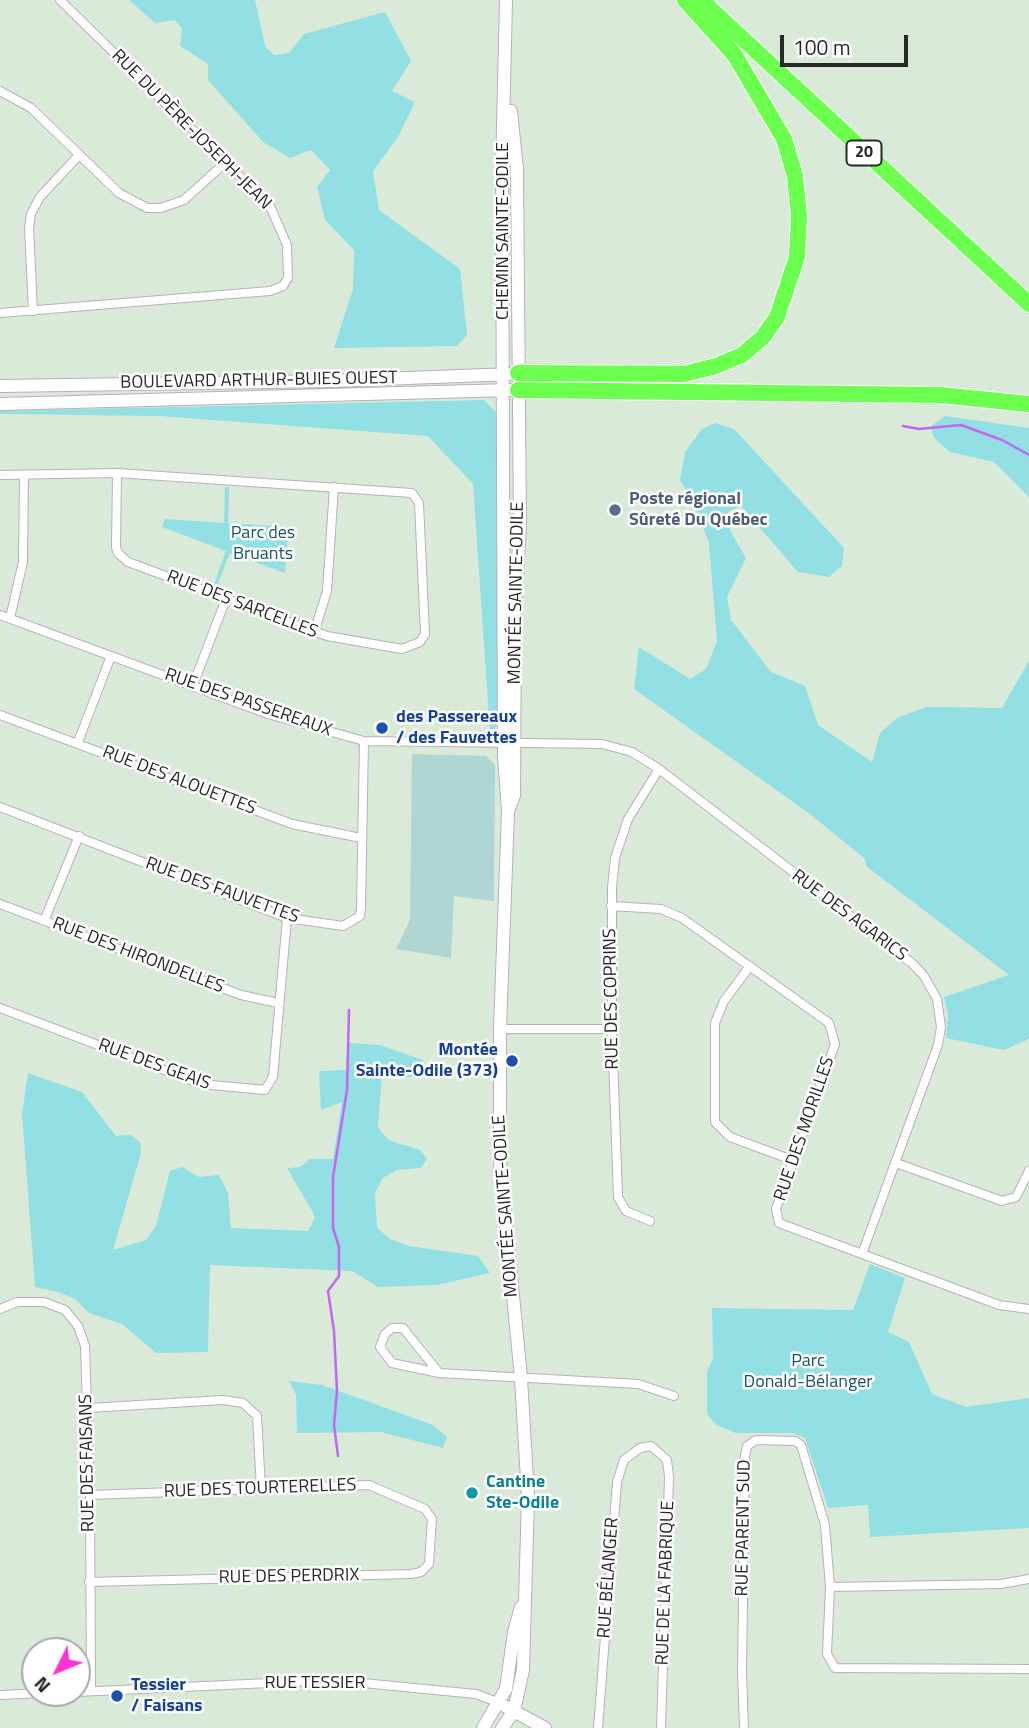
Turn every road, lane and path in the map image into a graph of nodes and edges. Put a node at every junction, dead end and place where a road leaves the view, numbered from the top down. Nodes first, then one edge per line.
1 (60, 0) edge
2 (506, 0) edge
3 (685, 0) edge
4 (701, 0) edge
5 (0, 91) edge
6 (79, 155) junction
7 (226, 162) junction
8 (1029, 304) edge
9 (33, 311) junction
10 (0, 313) edge
11 (511, 374) junction
12 (0, 386) edge
13 (511, 390) junction
14 (0, 404) edge
15 (1029, 404) edge
16 (117, 473) junction
17 (0, 475) edge
18 (24, 475) junction
19 (334, 487) junction
20 (226, 599) junction
21 (0, 615) edge
22 (10, 618) junction
23 (314, 633) junction
24 (111, 656) junction
25 (193, 685) junction
26 (0, 715) edge
27 (364, 741) junction
28 (78, 742) junction
29 (509, 744) junction
30 (659, 769) junction
31 (0, 807) edge
32 (79, 836) junction
33 (360, 838) junction
34 (0, 904) edge
35 (611, 906) junction
36 (287, 918) junction
37 (44, 921) junction
38 (750, 966) junction
39 (278, 1003) junction
40 (0, 1008) edge
41 (500, 1029) junction
42 (612, 1029) junction
43 (792, 1160) junction
44 (896, 1163) junction
45 (1029, 1171) edge
46 (650, 1222) dead end
47 (862, 1254) junction
48 (0, 1309) edge
49 (1029, 1310) edge
50 (439, 1373) junction
51 (521, 1378) junction
52 (674, 1396) dead end
53 (88, 1408) junction
54 (651, 1446) joint
55 (261, 1489) junction
56 (90, 1495) junction
57 (425, 1509) joint
58 (1029, 1579) edge
59 (89, 1582) junction
60 (830, 1587) junction
61 (523, 1600) junction
62 (90, 1637) edge
63 (1029, 1669) edge
64 (91, 1691) edge
65 (21, 1694) edge
66 (0, 1695) edge
67 (500, 1703) junction
68 (514, 1711) junction
69 (483, 1728) edge
70 (502, 1728) edge
71 (545, 1728) edge
72 (598, 1728) edge
73 (661, 1728) edge
74 (744, 1728) edge

1 - 7 street, RUE DU PÈRE-JOSEPH-JEAN
2 - 11 main road, CHEMIN SAINTE-ODILE
3 - 11 highway
4 - 8 highway, 20
5 - 6 street
6 - 7 street
6 - 9 street
7 - 9 street, RUE DU PÈRE-JOSEPH-JEAN
9 - 10 street, RUE DU PÈRE-JOSEPH-JEAN
11 - 12 main road, BOULEVARD ARTHUR-BUIES OUEST
11 - 13 main road, MONTÉE SAINTE-ODILE
13 - 14 main road, BOULEVARD ARTHUR-BUIES OUEST
13 - 15 highway
13 - 29 main road, MONTÉE SAINTE-ODILE
16 - 18 street, RUE DES SARCELLES
16 - 19 street, RUE DES SARCELLES
16 - 20 street, RUE DES SARCELLES
17 - 18 street, RUE DES SARCELLES
18 - 22 street
19 - 23 street
19 - 23 street, RUE DES SARCELLES
20 - 23 street, RUE DES SARCELLES
20 - 25 street
21 - 22 street, RUE DES PASSEREAUX
22 - 24 street, RUE DES PASSEREAUX
24 - 25 street, RUE DES PASSEREAUX
24 - 28 street
25 - 27 street, RUE DES PASSEREAUX
26 - 28 street, RUE DES ALOUETTES
27 - 29 street, RUE DES PASSEREAUX
27 - 33 street, RUE DES FAUVETTES
28 - 33 street, RUE DES ALOUETTES
29 - 30 street, RUE DES AGARICS
29 - 41 main road, MONTÉE SAINTE-ODILE
30 - 35 street, RUE DES COPRINS
30 - 44 street, RUE DES AGARICS
31 - 32 street, RUE DES FAUVETTES
32 - 36 street, RUE DES FAUVETTES
32 - 37 street
33 - 36 street, RUE DES FAUVETTES
34 - 37 street, RUE DES HIRONDELLES
35 - 38 street, RUE DES MORILLES
35 - 42 street, RUE DES COPRINS
36 - 39 street, RUE DES GEAIS
37 - 39 street, RUE DES HIRONDELLES
38 - 43 street, RUE DES MORILLES
38 - 43 street
39 - 40 street, RUE DES GEAIS
41 - 42 street
41 - 51 main road, MONTÉE SAINTE-ODILE
42 - 46 street, RUE DES COPRINS
43 - 47 street, RUE DES MORILLES
44 - 45 street
44 - 47 street, RUE DES AGARICS
47 - 49 street, RUE DES MORILLES
48 - 53 street, RUE DES FAISANS
50 - 50 street
50 - 51 street
51 - 52 street
51 - 61 main road, MONTÉE SAINTE-ODILE
53 - 55 street
53 - 56 street, RUE DES FAISANS
54 - 72 street, RUE BÉLANGER
54 - 73 street, RUE DE LA FABRIQUE
55 - 56 street, RUE DES TOURTERELLES
55 - 57 street, RUE DES TOURTERELLES
56 - 59 street, RUE DES FAISANS
57 - 59 street, RUE DES PERDRIX
58 - 60 street
59 - 62 street, RUE DES FAISANS
60 - 63 street
60 - 74 street, RUE PARENT SUD
61 - 67 main road, MONTÉE SAINTE-ODILE
61 - 68 main road, MONTÉE SAINTE-ODILE
64 - 67 street, RUE TESSIER
65 - 66 street
67 - 68 main road, RUE TESSIER
67 - 69 main road, MONTÉE SAINTE-ODILE
68 - 70 main road
68 - 71 main road, RUE TESSIER

